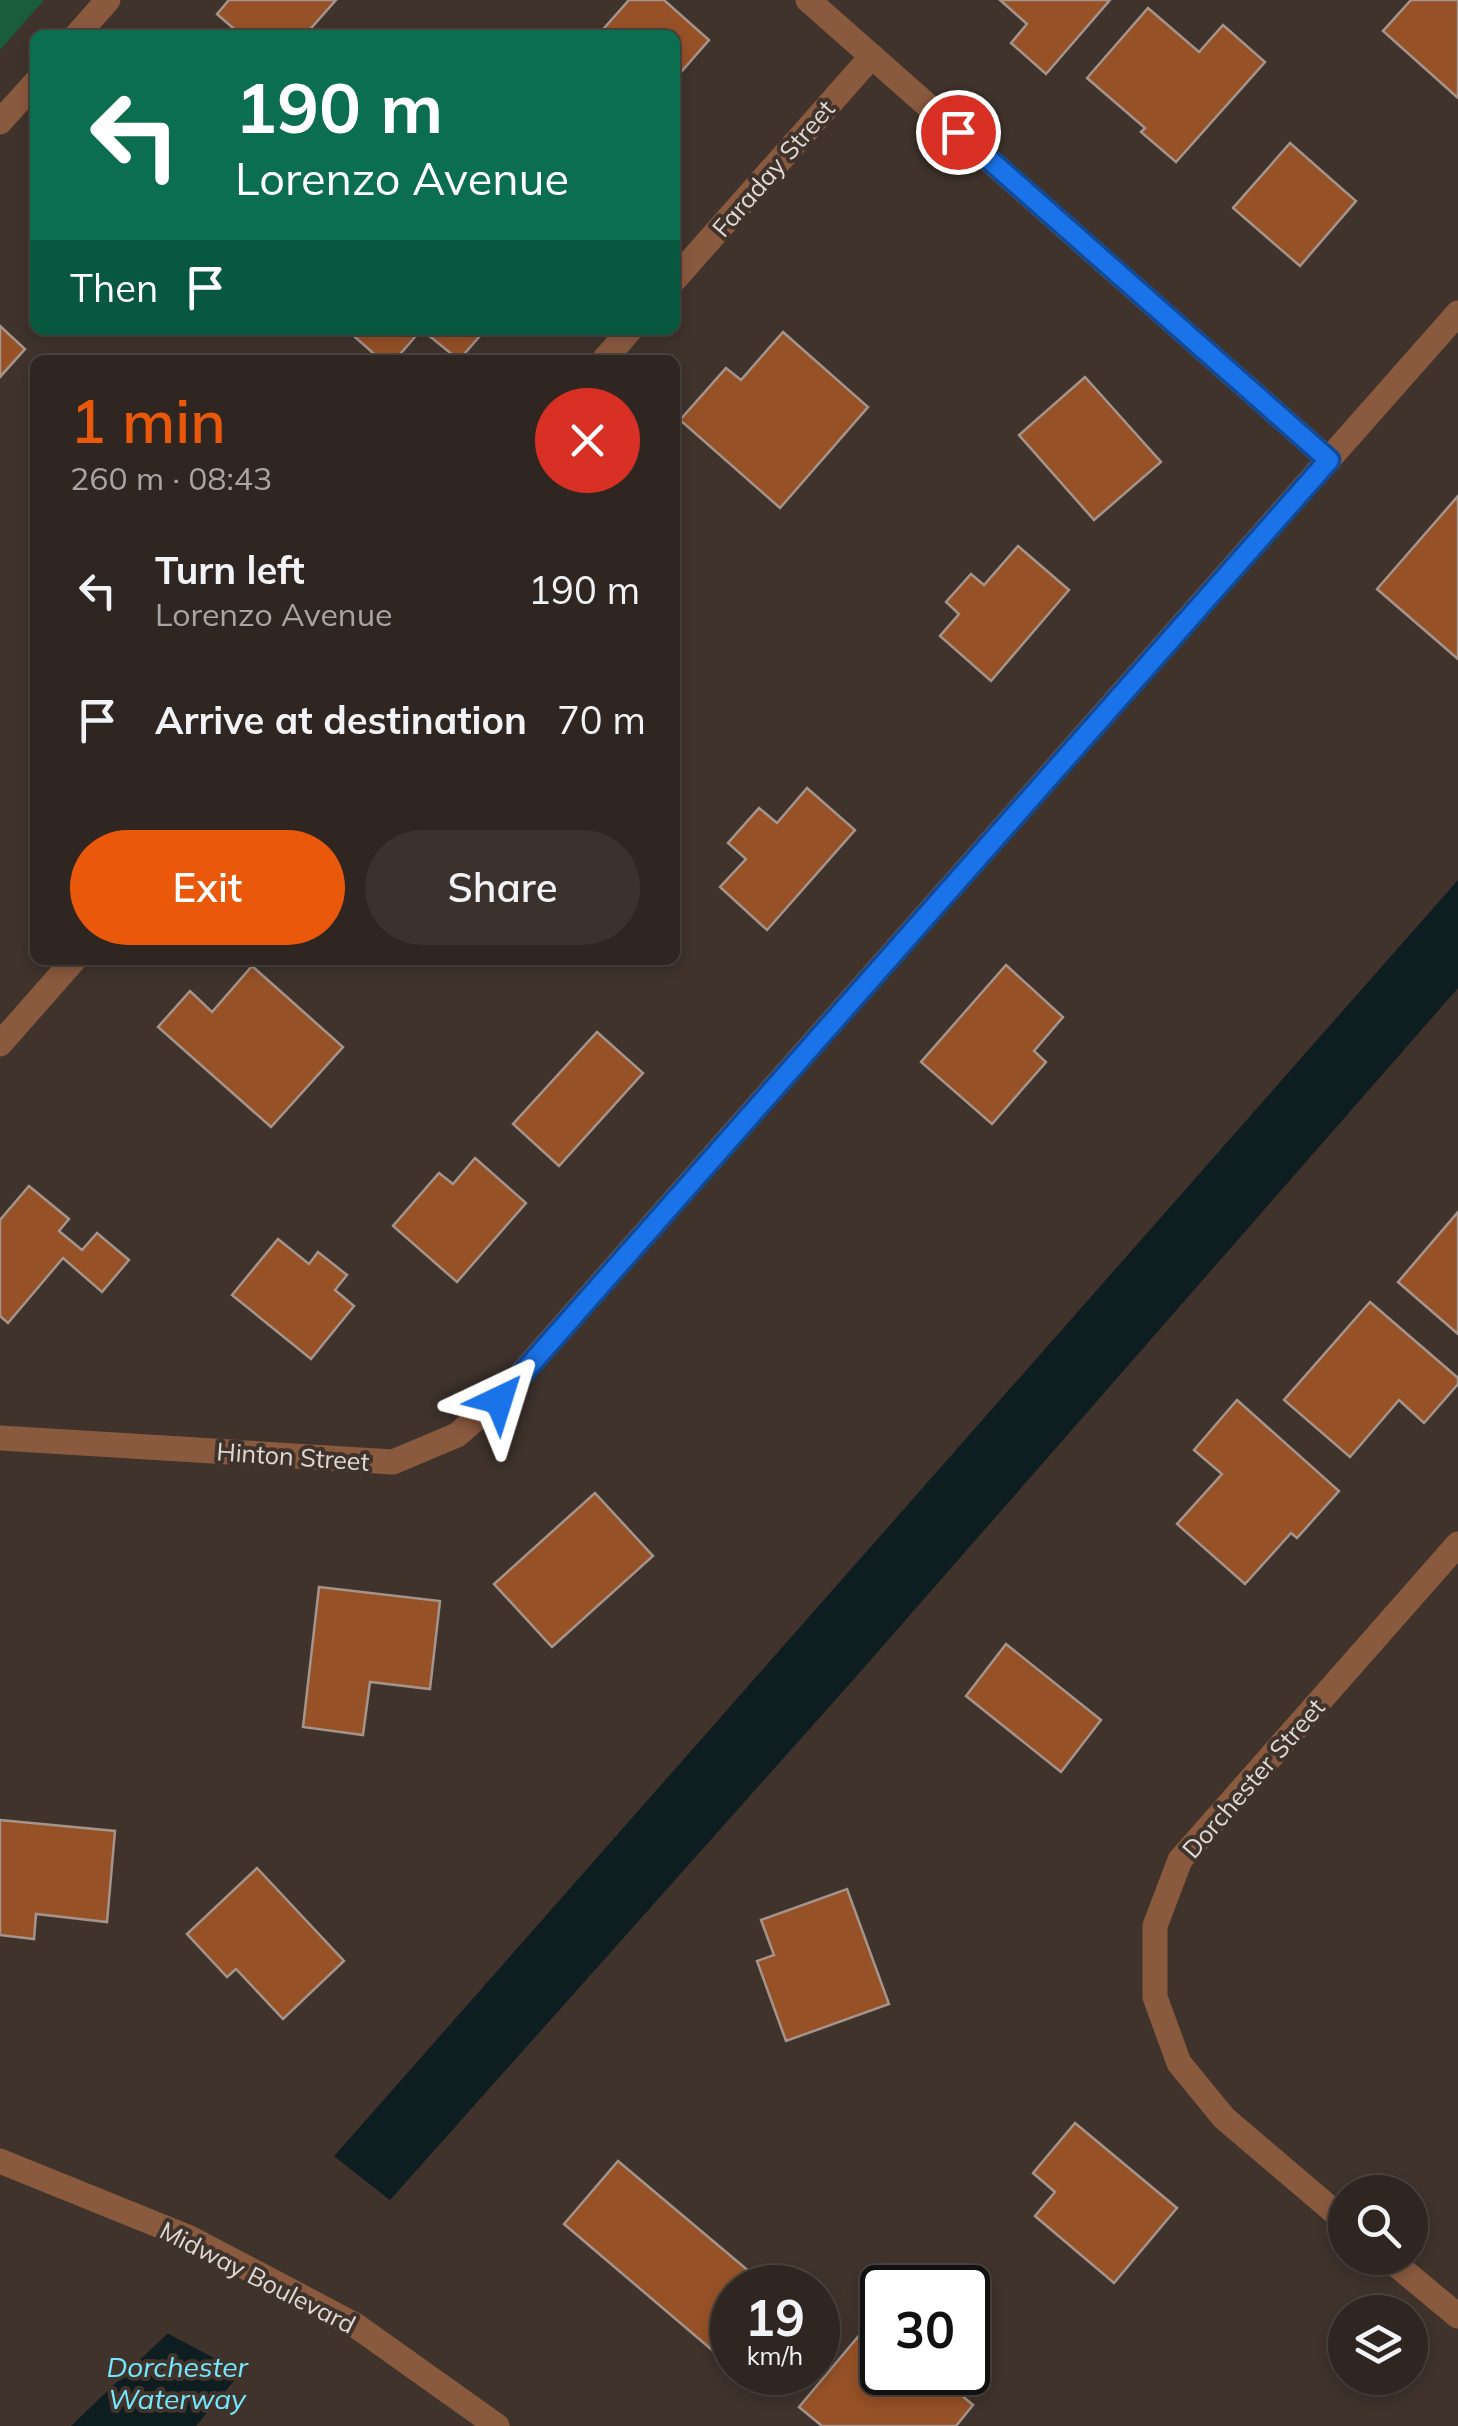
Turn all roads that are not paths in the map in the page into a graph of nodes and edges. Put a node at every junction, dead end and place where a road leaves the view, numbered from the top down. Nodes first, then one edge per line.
1 (108, 0) edge
2 (808, 0) edge
3 (81, 30) edge
4 (872, 56) junction
5 (30, 89) edge
6 (0, 122) edge
7 (680, 273) edge
8 (1458, 314) edge
9 (626, 335) edge
10 (608, 355) edge
11 (1329, 460) junction
12 (70, 965) edge
13 (0, 1044) edge
14 (0, 1438) edge
15 (1458, 1544) edge
16 (0, 2161) edge
17 (1328, 2207) edge
18 (1409, 2275) edge
19 (1458, 2316) edge
20 (498, 2426) edge

1 - 3 street
2 - 4 street
4 - 7 street, Faraday Street
4 - 11 street
5 - 6 street
8 - 11 street, Hinton Street
9 - 10 street
11 - 14 street, Hinton Street
12 - 13 street
15 - 17 street, Dorchester Street
16 - 20 street, Midway Boulevard
18 - 19 street

